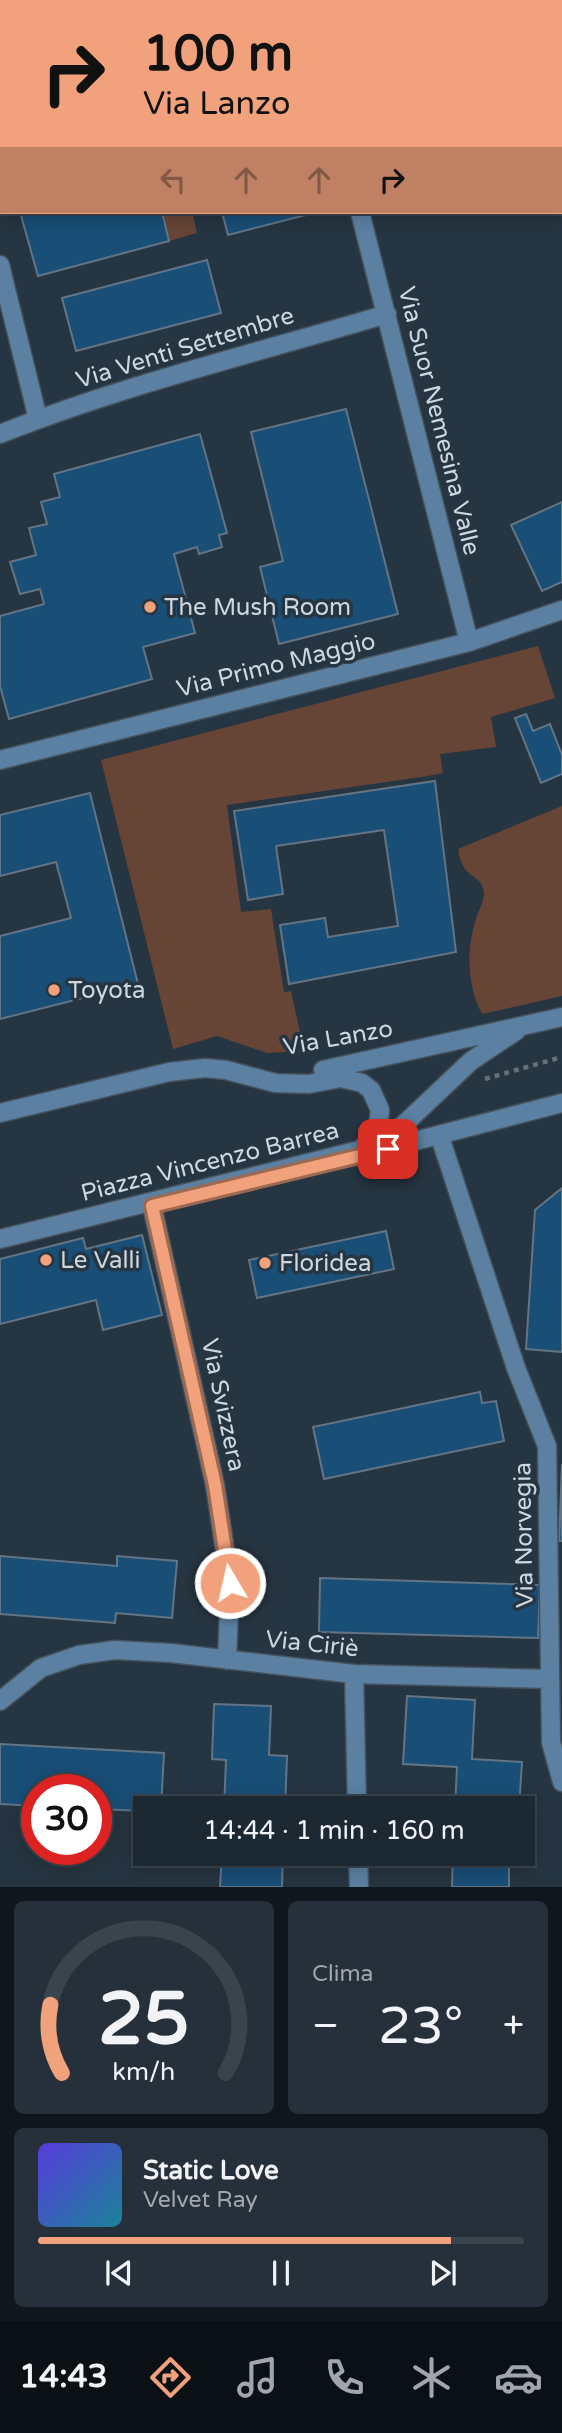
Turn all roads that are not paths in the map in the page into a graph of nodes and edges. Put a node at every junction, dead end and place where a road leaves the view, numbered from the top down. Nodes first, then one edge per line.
1 (361, 214) edge
2 (0, 265) edge
3 (387, 314) junction
4 (38, 419) junction
5 (0, 434) edge
6 (562, 610) edge
7 (469, 642) junction
8 (0, 760) edge
9 (562, 1017) edge
10 (524, 1026) junction
11 (342, 1067) junction
12 (0, 1103) edge
13 (562, 1103) edge
14 (0, 1113) edge
15 (440, 1136) junction
16 (363, 1155) junction
17 (152, 1206) junction
18 (0, 1241) edge
19 (228, 1660) junction
20 (354, 1674) junction
21 (550, 1679) junction
22 (0, 1701) edge
23 (562, 1782) edge
24 (357, 1796) edge
25 (358, 1866) edge
26 (359, 1887) edge

1 - 3 street, Via Suor Nemesina Valle
2 - 4 street
3 - 4 street, Via Venti Settembre
3 - 7 street, Via Suor Nemesina Valle
4 - 5 street, Via Venti Settembre
6 - 7 street, Via Primo Maggio
7 - 8 street, Via Primo Maggio
9 - 10 street, Via Lanzo
10 - 11 street, Via Lanzo
10 - 16 street
11 - 12 street, Via Lanzo
11 - 16 street
13 - 15 street
14 - 18 street, Piazza Vincenzo Barrea
15 - 16 street
15 - 21 street, Via Norvegia
16 - 17 street
17 - 18 street
17 - 19 street, Via Svizzera
19 - 20 street, Via Ciriè
19 - 22 street, Via Ciriè
20 - 21 street, Via Ciriè
20 - 24 street
21 - 23 street, Via Norvegia
25 - 26 street

